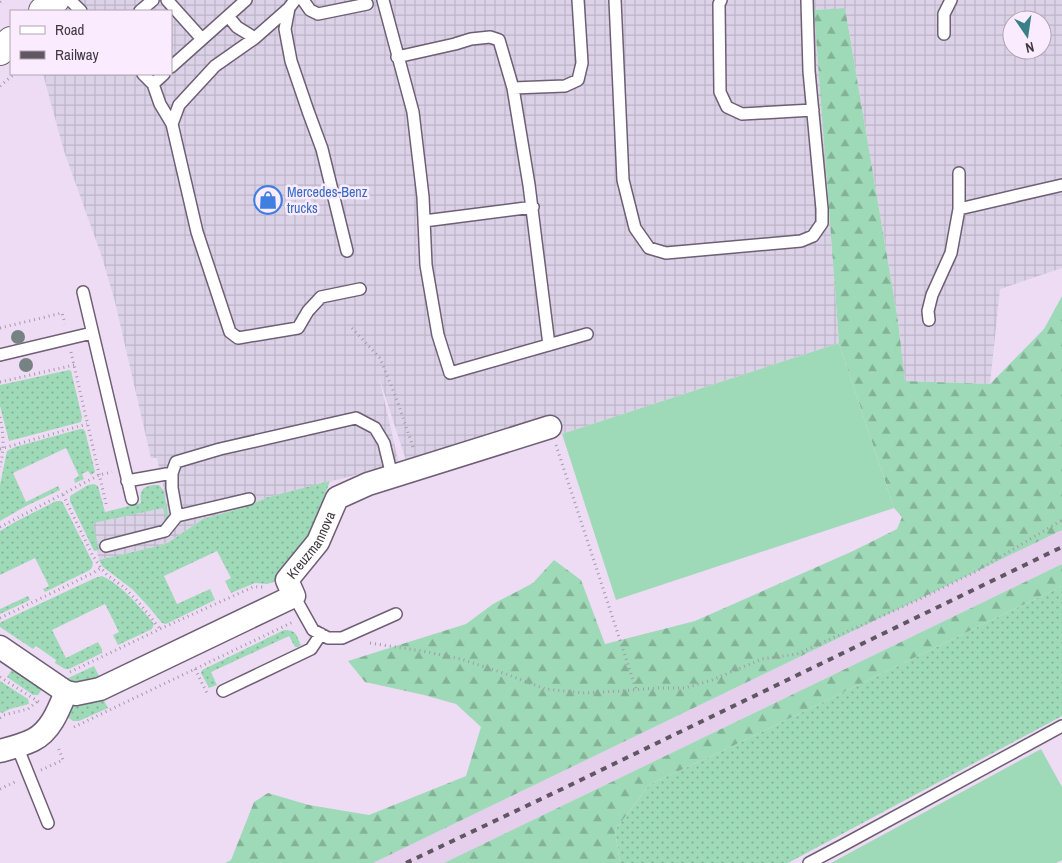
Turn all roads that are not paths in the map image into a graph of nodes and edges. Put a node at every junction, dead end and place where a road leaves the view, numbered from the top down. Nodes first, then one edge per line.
1 (55, 0) edge
2 (70, 0) edge
3 (153, 0) edge
4 (167, 0) edge
5 (246, 0) edge
6 (303, 0) edge
7 (383, 0) edge
8 (578, 0) edge
9 (615, 0) edge
10 (721, 0) edge
11 (807, 0) edge
12 (951, 0) edge
13 (292, 4) edge
14 (367, 4) dead end
15 (44, 10) edge
16 (80, 10) edge
17 (141, 10) edge
18 (228, 16) junction
19 (944, 34) dead end
20 (255, 38) junction
21 (202, 39) junction
22 (10, 42) edge
23 (0, 51) edge
24 (397, 57) junction
25 (172, 66) edge
26 (144, 75) edge
27 (163, 75) edge
28 (153, 84) junction
29 (513, 88) junction
30 (813, 110) junction
31 (172, 124) junction
32 (959, 174) dead end
33 (1062, 185) edge
34 (533, 207) junction
35 (959, 209) junction
36 (424, 221) junction
37 (346, 252) dead end
38 (360, 289) dead end
39 (82, 292) dead end
40 (929, 320) dead end
41 (92, 333) junction
42 (587, 334) dead end
43 (549, 344) junction
44 (0, 355) edge
45 (550, 427) road end
46 (172, 473) junction
47 (392, 476) junction
48 (127, 481) junction
49 (249, 499) dead end
50 (132, 500) dead end
51 (177, 516) junction
52 (106, 546) dead end
53 (290, 588) junction
54 (396, 614) dead end
55 (322, 634) junction
56 (0, 647) edge
57 (59, 687) junction
58 (223, 691) road end
59 (1062, 726) edge
60 (8, 749) edge
61 (48, 823) dead end
62 (809, 863) edge

1 - 15 main road
2 - 16 lane
3 - 17 lane
4 - 21 lane
5 - 18 lane
6 - 14 lane
7 - 24 lane
8 - 29 lane
9 - 30 lane
10 - 30 lane
11 - 30 lane
12 - 19 lane
13 - 20 lane
13 - 37 lane
18 - 20 lane
18 - 21 lane
20 - 31 lane
21 - 25 lane
22 - 23 main road
24 - 29 lane
24 - 36 lane
26 - 28 lane
27 - 28 lane
28 - 31 lane
29 - 34 lane
31 - 38 lane
32 - 35 lane
33 - 35 lane
34 - 36 lane
34 - 43 lane
35 - 40 lane
36 - 43 lane
39 - 41 lane
41 - 44 lane
41 - 48 lane
42 - 43 lane
45 - 47 street, Kreuzmannova
46 - 47 lane
46 - 48 lane
46 - 51 lane
47 - 53 street, Kreuzmannova
48 - 50 lane
49 - 51 lane
51 - 52 lane
53 - 55 lane
53 - 57 street, Kreuzmannova
54 - 55 lane
55 - 58 lane
56 - 57 street
57 - 60 street
59 - 62 lane
60 - 61 lane

